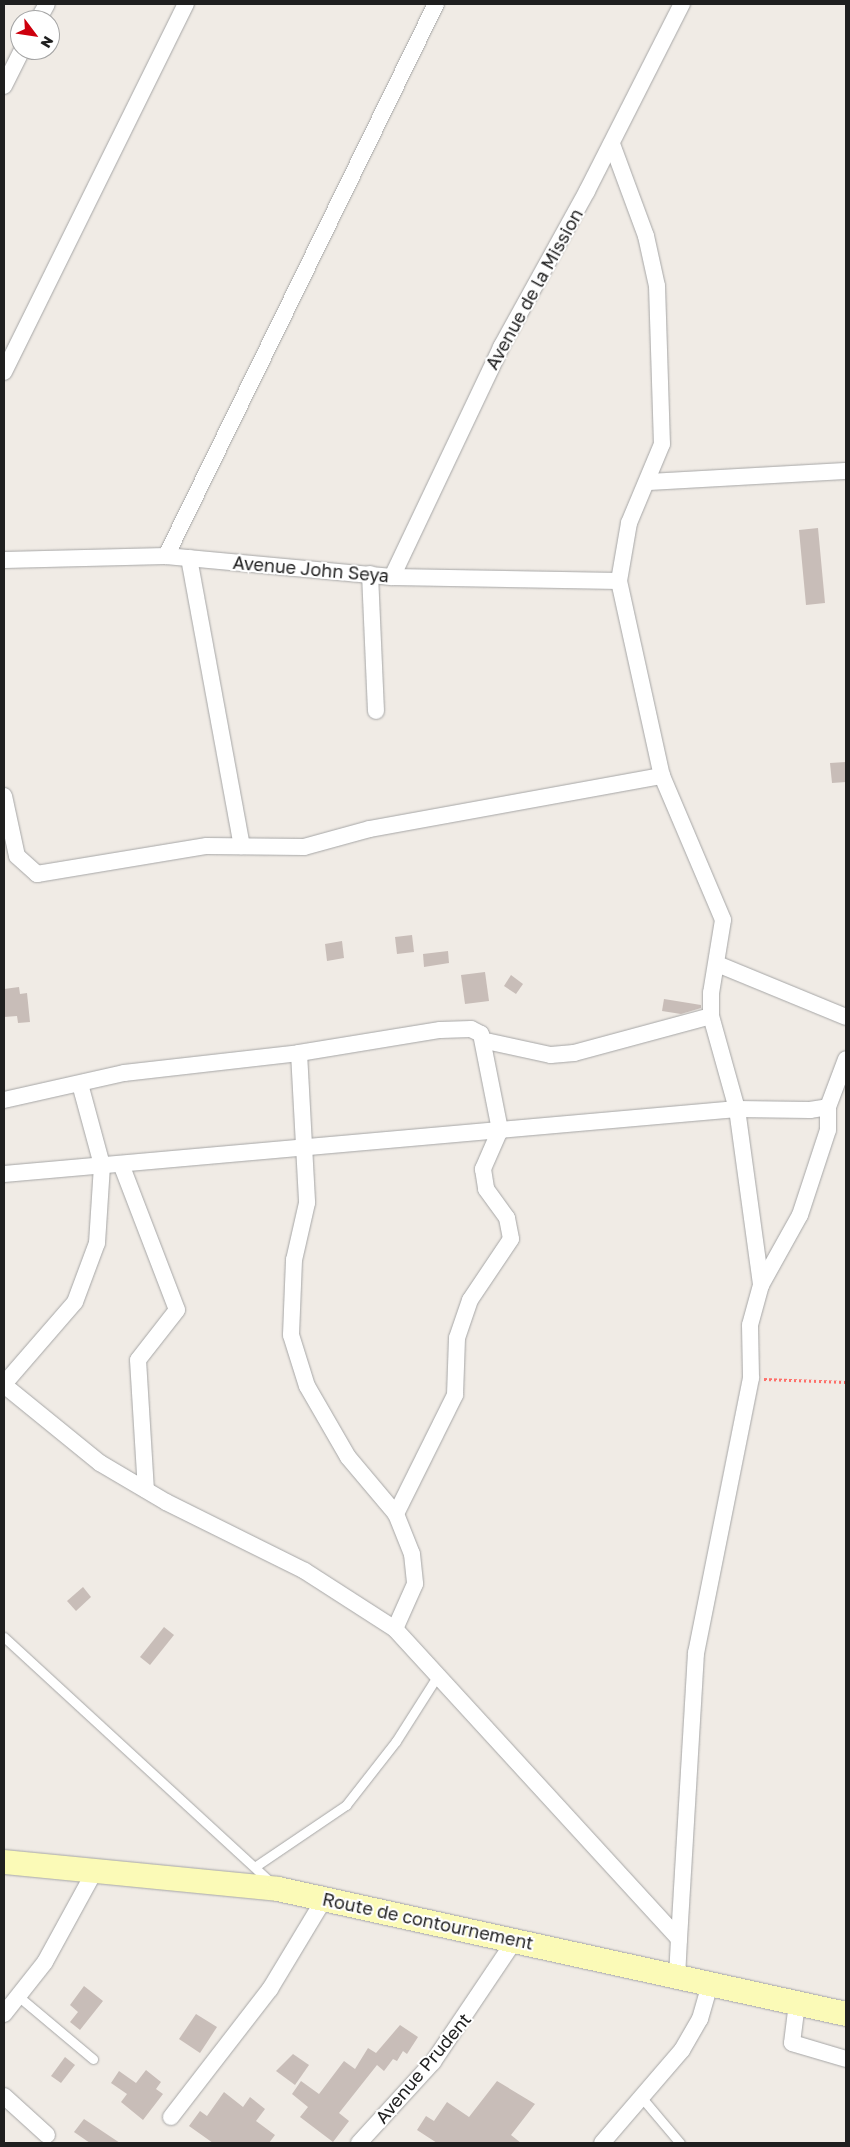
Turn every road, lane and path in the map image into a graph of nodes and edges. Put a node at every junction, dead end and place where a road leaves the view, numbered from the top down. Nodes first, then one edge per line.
1 (186, 4) edge
2 (436, 4) edge
3 (682, 4) edge
4 (17, 60) edge
5 (4, 86) edge
6 (612, 144) junction
7 (4, 372) edge
8 (846, 471) edge
9 (648, 482) junction
10 (166, 556) junction
11 (189, 558) junction
12 (4, 560) edge
13 (370, 574) junction
14 (392, 577) junction
15 (619, 581) junction
16 (376, 711) dead end
17 (662, 776) junction
18 (4, 796) edge
19 (242, 846) junction
20 (717, 964) junction
21 (711, 1016) junction
22 (846, 1017) edge
23 (486, 1041) junction
24 (299, 1053) junction
25 (846, 1059) edge
26 (80, 1084) junction
27 (4, 1100) edge
28 (828, 1107) junction
29 (737, 1109) junction
30 (500, 1130) junction
31 (301, 1148) junction
32 (121, 1164) junction
33 (102, 1166) junction
34 (4, 1174) edge
35 (761, 1285) junction
36 (751, 1378) junction
37 (846, 1382) edge
38 (4, 1385) edge
39 (146, 1490) junction
40 (396, 1514) junction
41 (395, 1630) junction
42 (4, 1637) edge
43 (438, 1675) junction
44 (4, 1862) edge
45 (256, 1866) junction
46 (96, 1869) junction
47 (278, 1889) junction
48 (325, 1898) junction
49 (679, 1939) junction
50 (515, 1940) junction
51 (677, 1976) junction
52 (710, 1983) junction
53 (18, 1996) junction
54 (797, 2003) junction
55 (4, 2014) edge
56 (846, 2014) edge
57 (93, 2059) dead end
58 (846, 2059) edge
59 (4, 2096) edge
60 (642, 2098) junction
61 (171, 2117) dead end
62 (47, 2135) dead end
63 (359, 2143) edge
64 (602, 2143) edge
65 (680, 2143) edge

1 - 7 street
2 - 10 street
3 - 6 street, Avenue de la Mission
4 - 5 street
6 - 9 street
6 - 14 street, Avenue de la Mission
8 - 9 street
9 - 15 street
10 - 11 street, Avenue John Seya
10 - 12 street, Avenue John Seya
11 - 13 street, Avenue John Seya
11 - 19 street
13 - 14 street, Avenue John Seya
13 - 16 street
14 - 15 street, Avenue John Seya
15 - 17 street
17 - 19 street
17 - 20 street
18 - 19 street
20 - 21 street
20 - 22 street
21 - 23 street
21 - 29 street
23 - 24 street
23 - 30 street
24 - 26 street
24 - 31 street
25 - 28 street
26 - 27 street
26 - 33 street
28 - 29 street
28 - 35 street
29 - 30 street
29 - 35 street
30 - 31 street
30 - 40 street
31 - 32 street
31 - 40 street
32 - 33 street
32 - 39 street
33 - 34 street
33 - 38 street
35 - 36 street
36 - 37 path
36 - 49 street
38 - 39 street
39 - 41 street
40 - 41 street
41 - 43 street
42 - 45 lane
43 - 45 lane
43 - 49 street
44 - 46 street, Route de contournement
45 - 47 lane
46 - 47 street, Route de contournement
46 - 53 street
47 - 48 street, Route de contournement
48 - 50 street, Route de contournement
48 - 61 street
49 - 51 street
50 - 51 street, Route de contournement
50 - 63 street, Avenue Prudent
51 - 52 street, Route de contournement
52 - 54 street, Route de contournement
52 - 60 street
53 - 55 street
53 - 57 lane
54 - 56 street, Route de contournement
54 - 58 street
59 - 62 street
60 - 64 street
60 - 65 lane

